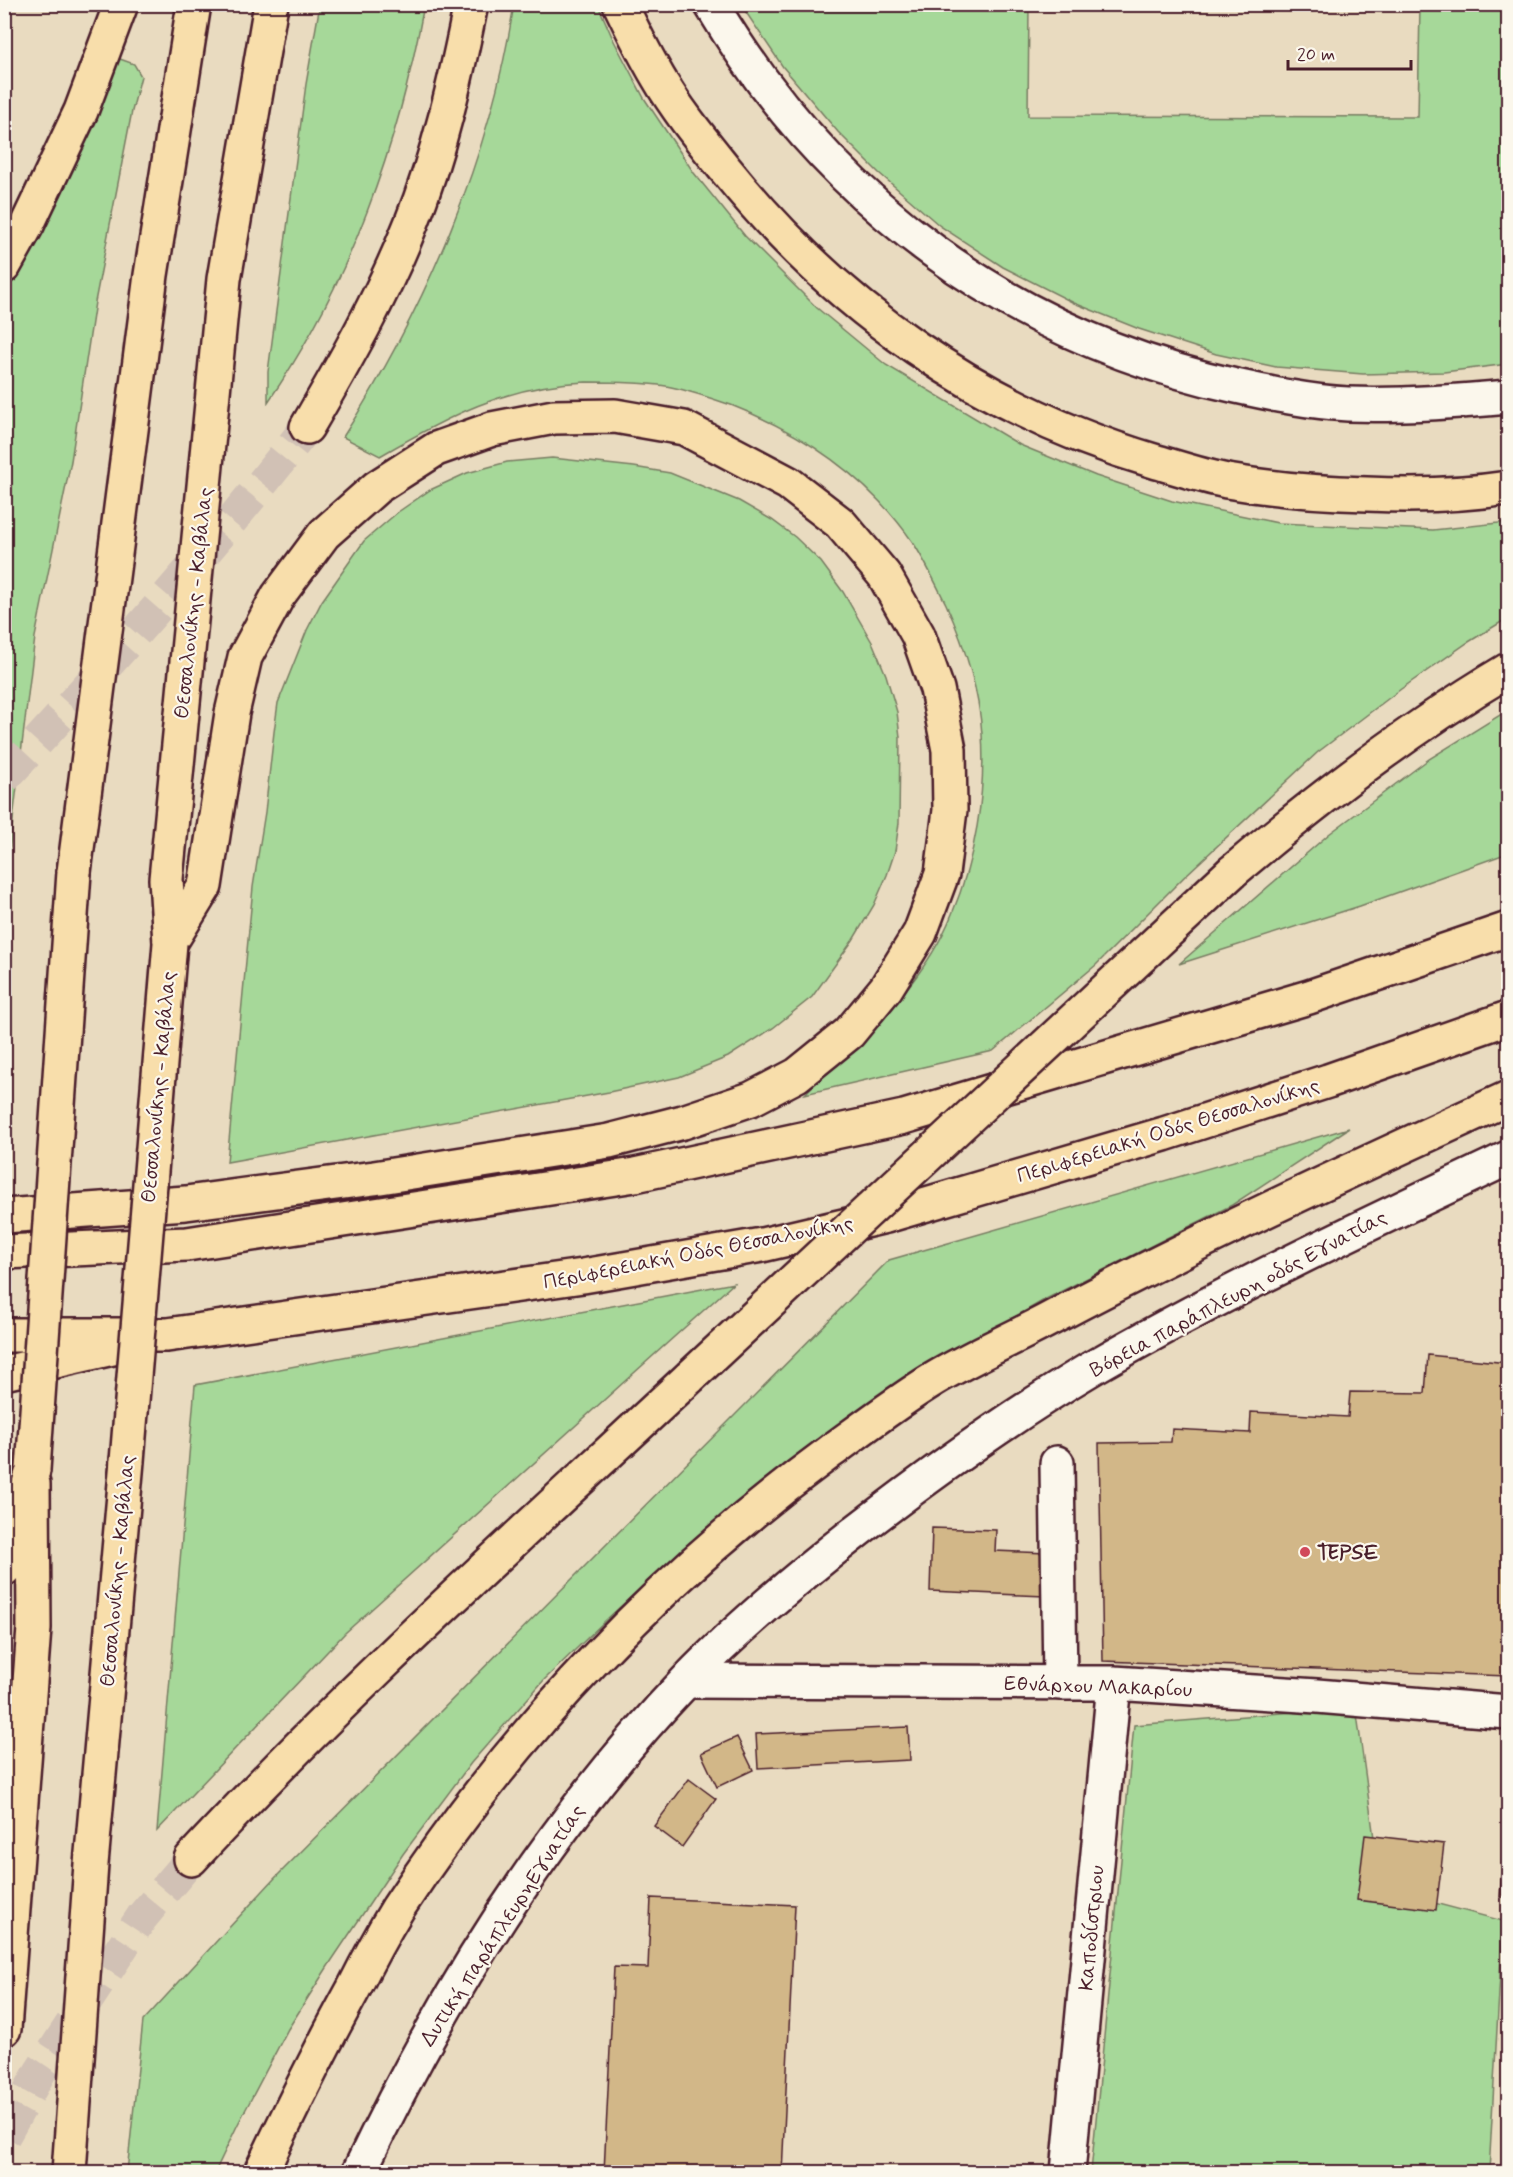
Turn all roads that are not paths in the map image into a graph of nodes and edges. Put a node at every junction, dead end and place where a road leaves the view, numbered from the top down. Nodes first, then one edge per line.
1 (121, 4) edge
2 (194, 4) edge
3 (271, 4) edge
4 (471, 4) edge
5 (620, 4) edge
6 (711, 4) edge
7 (4, 266) edge
8 (1509, 397) edge
9 (307, 427) tunnel mouth
10 (1509, 488) edge
11 (1509, 670) edge
12 (1509, 929) edge
13 (170, 944) junction
14 (1509, 1018) edge
15 (1509, 1098) edge
16 (1509, 1158) edge
17 (4, 1216) edge
18 (4, 1252) edge
19 (4, 1335) edge
20 (167, 1335) junction
21 (4, 1373) edge
22 (946, 1463) joint
23 (1057, 1463) dead end
24 (33, 1470) junction
25 (4, 1569) edge
26 (687, 1681) junction
27 (1060, 1683) junction
28 (1114, 1683) junction
29 (1509, 1712) edge
30 (191, 1859) tunnel mouth
31 (4, 2029) edge
32 (69, 2172) edge
33 (261, 2172) edge
34 (359, 2172) edge
35 (1068, 2172) edge

1 - 7 highway
2 - 24 highway, bridge
3 - 13 highway, Θεσσαλονίκης - Καβάλας
4 - 9 highway
5 - 10 highway
6 - 8 street
11 - 30 highway, bridge
12 - 18 highway
13 - 17 highway
13 - 32 highway, Θεσσαλονίκης - Καβάλας, bridge
14 - 20 highway, Περιφερειακή Οδός Θεσσαλονίκης
15 - 33 highway
16 - 22 street, Βόρεια παράπλευρη οδός Εγνατίας
19 - 20 highway, Περιφερειακή Οδός Θεσσαλονίκης
20 - 21 highway
22 - 26 street, Δυτική παράπλευρηΕγνατίας
23 - 27 street
24 - 25 highway
24 - 31 highway
26 - 27 street, Εθνάρχου Μακαρίου
26 - 34 street, Δυτική παράπλευρηΕγνατίας
27 - 28 street, Εθνάρχου Μακαρίου
28 - 29 street, Εθνάρχου Μακαρίου
28 - 35 street, Καποδίστριου

